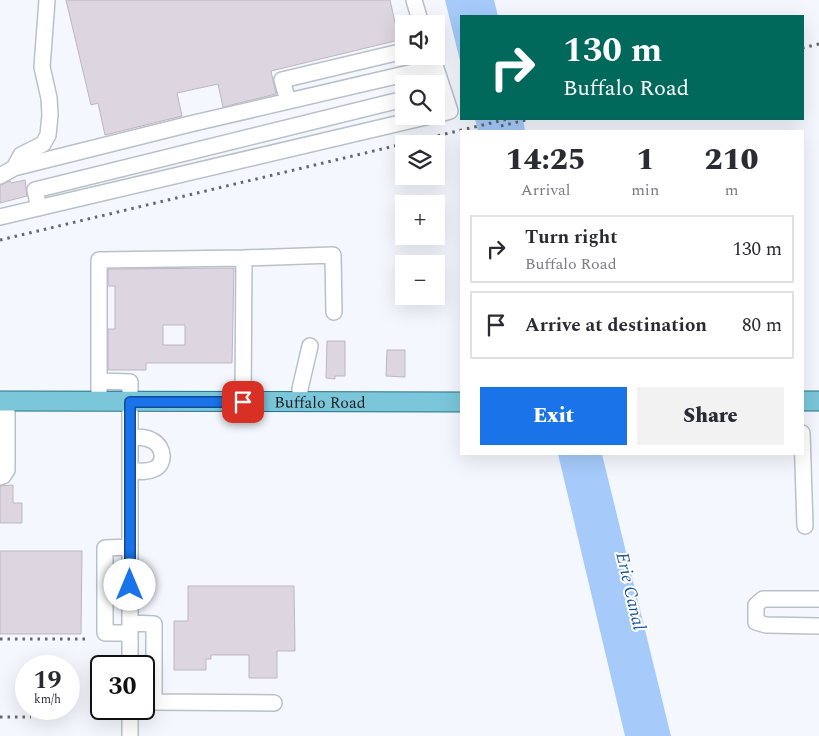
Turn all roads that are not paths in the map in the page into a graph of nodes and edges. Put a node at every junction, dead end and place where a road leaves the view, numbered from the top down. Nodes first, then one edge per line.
1 (47, 0) edge
2 (414, 0) edge
3 (418, 15) edge
4 (395, 53) edge
5 (422, 65) edge
6 (395, 100) edge
7 (288, 101) junction
8 (266, 106) junction
9 (395, 124) edge
10 (174, 128) junction
11 (272, 131) junction
12 (277, 152) junction
13 (181, 154) junction
14 (29, 165) junction
15 (14, 168) junction
16 (186, 173) junction
17 (0, 176) edge
18 (35, 190) junction
19 (39, 208) junction
20 (0, 217) edge
21 (244, 258) junction
22 (334, 312) dead end
23 (310, 346) dead end
24 (99, 381) junction
25 (3, 401) edge
26 (804, 401) edge
27 (819, 401) edge
28 (99, 402) junction
29 (130, 402) junction
30 (243, 402) junction
31 (300, 402) junction
32 (460, 402) edge
33 (130, 437) junction
34 (3, 454) edge
35 (803, 455) edge
36 (130, 470) junction
37 (0, 477) edge
38 (805, 526) dead end
39 (130, 547) junction
40 (819, 599) edge
41 (819, 626) edge
42 (130, 628) junction
43 (130, 655) edge
44 (152, 655) edge
45 (155, 702) edge
46 (274, 703) dead end
47 (130, 720) edge
48 (130, 736) edge

1 - 15 street
2 - 3 street
4 - 7 street
5 - 7 street
6 - 11 street
7 - 8 street
8 - 10 street
8 - 11 street
9 - 12 street
10 - 13 street
10 - 14 street
11 - 12 street
11 - 13 street
12 - 16 street
13 - 16 street
13 - 18 street
14 - 15 street
14 - 18 street
15 - 17 street
16 - 19 street
18 - 19 street
19 - 20 street
21 - 22 street
21 - 24 street
21 - 30 street
23 - 31 street
24 - 28 street
24 - 29 street
25 - 28 main road, Buffalo Road
25 - 34 street
26 - 27 main road
28 - 29 main road, Buffalo Road
29 - 30 main road, Buffalo Road
29 - 33 street
30 - 31 main road, Buffalo Road
31 - 32 main road, Buffalo Road
33 - 36 street
33 - 36 street
34 - 37 street
35 - 38 street
36 - 39 street
39 - 42 street
39 - 42 street
40 - 41 street
42 - 43 street
42 - 44 street
45 - 46 street
47 - 48 street

